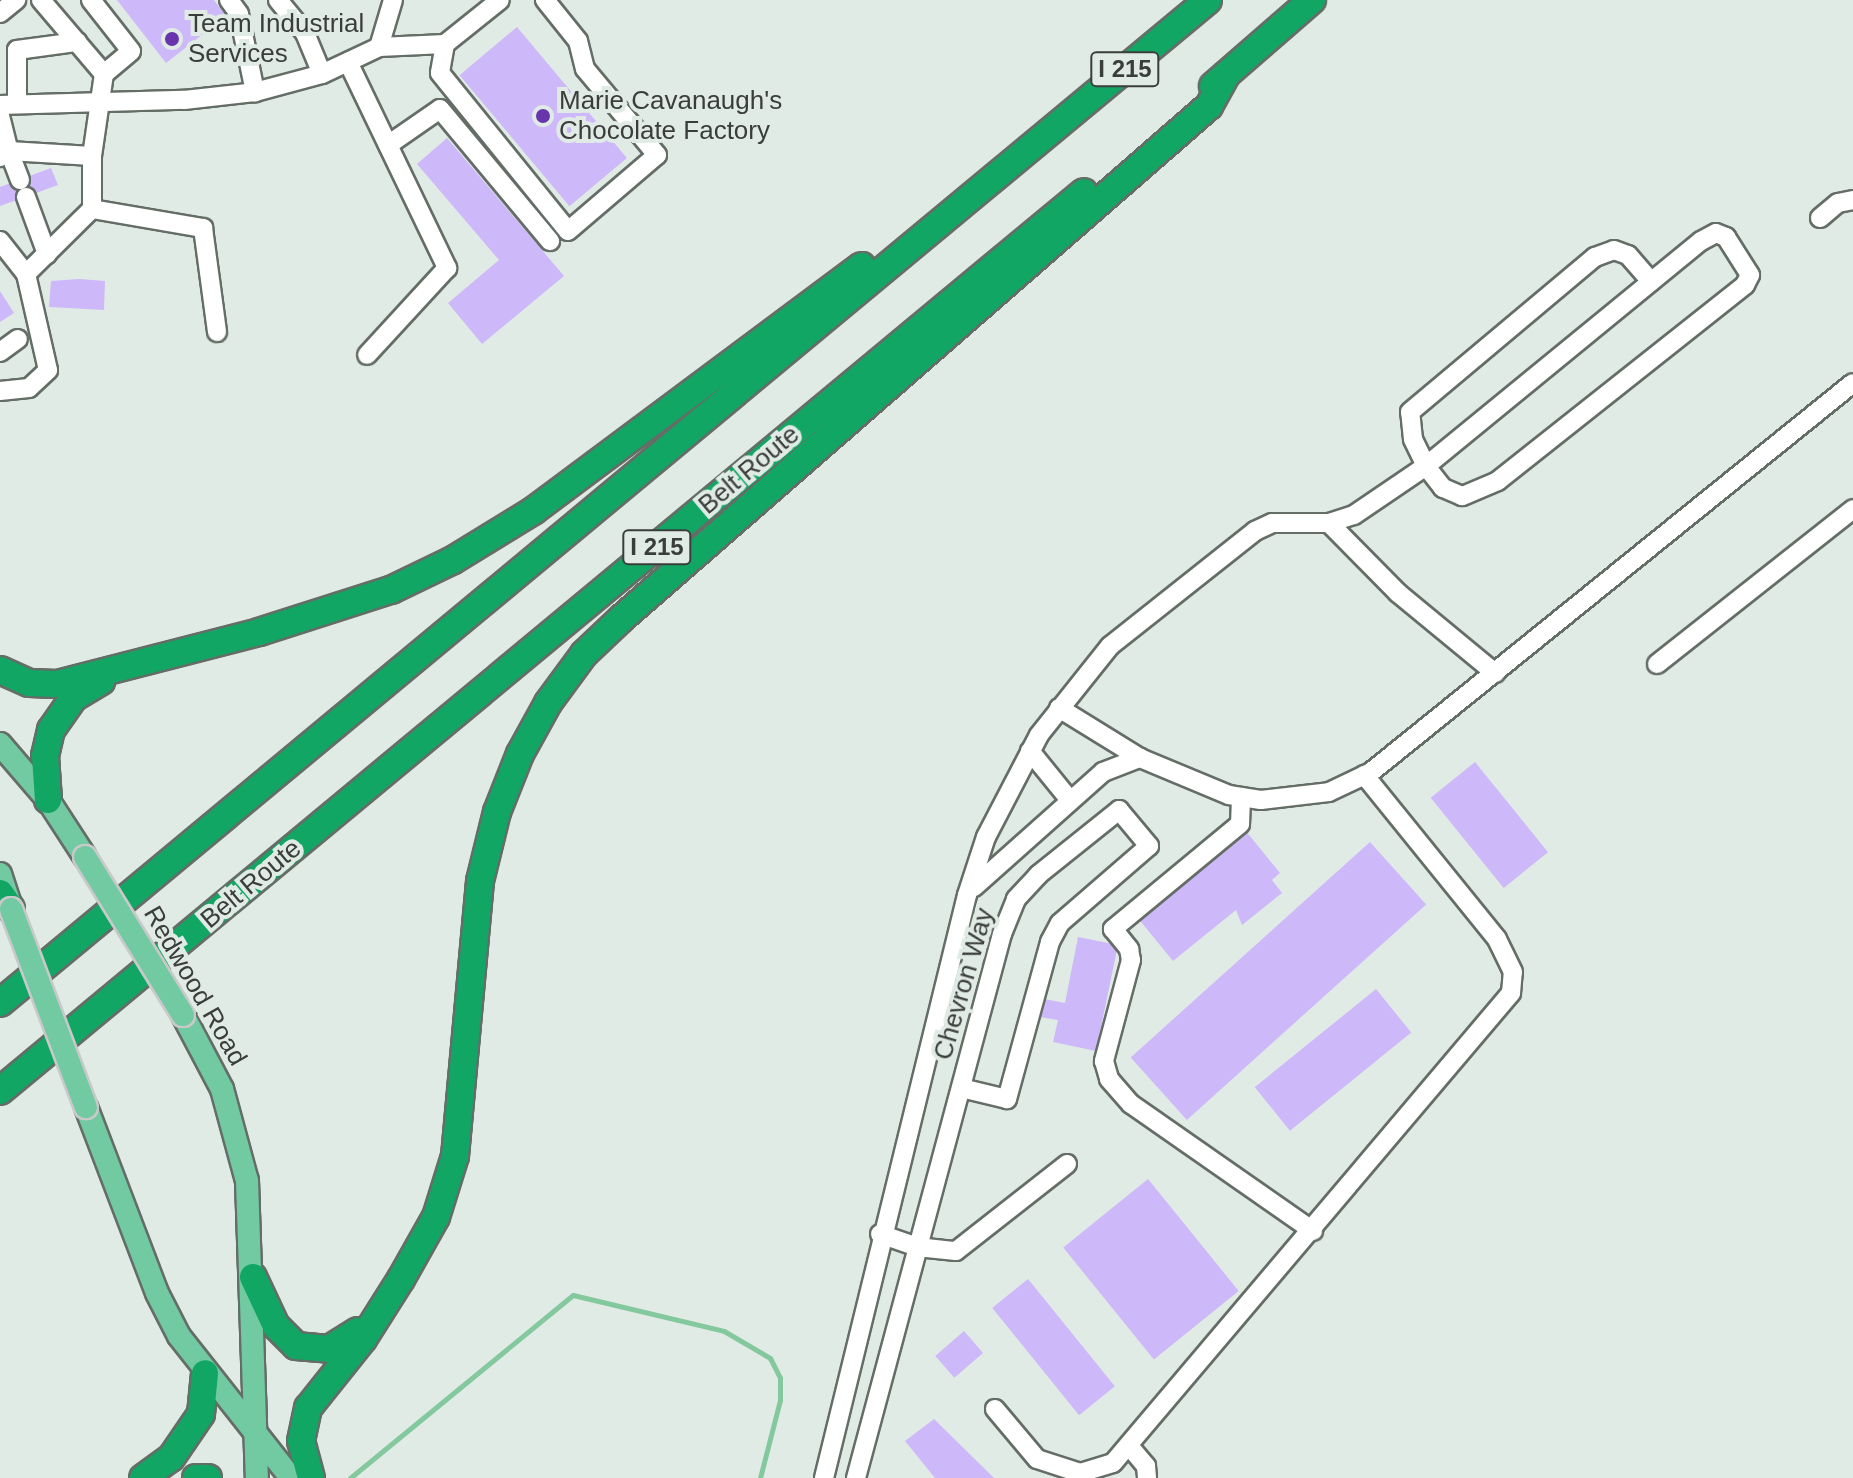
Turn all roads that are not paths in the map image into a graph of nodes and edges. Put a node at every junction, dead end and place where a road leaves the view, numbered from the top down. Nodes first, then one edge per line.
1 (16, 0) edge
2 (41, 0) edge
3 (91, 0) edge
4 (229, 0) edge
5 (278, 0) edge
6 (500, 0) edge
7 (545, 0) edge
8 (1208, 0) edge
9 (1312, 0) edge
10 (393, 1) edge
11 (0, 13) edge
12 (77, 42) junction
13 (445, 44) junction
14 (379, 47) junction
15 (348, 62) junction
16 (104, 74) junction
17 (322, 74) junction
18 (1226, 75) junction
19 (255, 92) junction
20 (101, 101) junction
21 (8, 103) edge
22 (0, 116) edge
23 (388, 145) junction
24 (5, 154) edge
25 (92, 156) junction
26 (1020, 157) junction
27 (1853, 200) edge
28 (92, 209) junction
29 (1820, 218) dead end
30 (0, 241) edge
31 (550, 241) dead end
32 (47, 254) junction
33 (26, 274) junction
34 (1651, 281) junction
35 (217, 332) dead end
36 (18, 339) dead end
37 (0, 352) edge
38 (367, 355) dead end
39 (1853, 383) edge
40 (3, 392) edge
41 (1426, 466) junction
42 (1853, 509) edge
43 (1329, 523) junction
44 (1657, 664) dead end
45 (125, 669) junction
46 (0, 670) edge
47 (1495, 673) junction
48 (1059, 708) junction
49 (0, 744) edge
50 (1030, 751) junction
51 (1140, 758) junction
52 (1364, 775) junction
53 (1241, 797) junction
54 (1069, 799) junction
55 (48, 800) junction
56 (0, 874) edge
57 (967, 895) junction
58 (6, 901) edge
59 (0, 1003) edge
60 (961, 1088) junction
61 (0, 1091) edge
62 (1067, 1164) dead end
63 (1313, 1231) junction
64 (880, 1234) junction
65 (917, 1247) junction
66 (253, 1277) junction
67 (388, 1298) junction
68 (205, 1373) junction
69 (995, 1409) dead end
70 (255, 1435) junction
71 (1130, 1447) junction
72 (1108, 1471) edge
73 (143, 1478) edge
74 (196, 1478) edge
75 (208, 1478) edge
76 (257, 1478) edge
77 (291, 1478) edge
78 (311, 1478) edge
79 (824, 1478) edge
80 (856, 1478) edge
81 (1147, 1478) edge

1 - 11 street
2 - 12 street
3 - 16 street
4 - 19 street
5 - 17 street
6 - 13 street
7 - 13 street
8 - 26 highway, I 215
9 - 18 highway, Belt Route / I 215
10 - 14 street
12 - 16 street
12 - 21 street
13 - 14 street
14 - 15 street
15 - 17 street
15 - 23 street
16 - 20 street
17 - 19 street
18 - 61 highway, Belt Route / I 215
18 - 67 highway
19 - 20 street
20 - 21 street
20 - 25 street
22 - 24 street
23 - 31 street
23 - 38 street
24 - 25 street
24 - 32 street
25 - 28 street
26 - 45 highway
26 - 59 highway, I 215
27 - 29 street
28 - 32 street
28 - 35 street
30 - 33 street
32 - 33 street
33 - 40 street
34 - 41 street
34 - 41 street
34 - 41 street
36 - 37 street
39 - 47 street
41 - 43 street
42 - 44 street
43 - 47 street
43 - 48 street
45 - 46 highway
45 - 55 highway
47 - 52 street
48 - 50 street
48 - 51 street
49 - 55 main road, Redwood Road
50 - 54 street
50 - 57 street
51 - 53 street
51 - 54 street
52 - 53 street
52 - 63 street
53 - 63 street
54 - 57 street
55 - 66 main road, Redwood Road, bridge
56 - 58 main road
57 - 64 street
58 - 68 main road, bridge
60 - 60 street, Chevron Way
60 - 65 street, Chevron Way
62 - 65 street
63 - 71 street
64 - 65 street
64 - 79 street
65 - 80 street, Chevron Way
66 - 67 highway
66 - 70 main road, Redwood Road
67 - 78 highway
68 - 70 main road
68 - 73 highway
69 - 72 street
70 - 76 main road, Redwood Road
70 - 77 main road
71 - 72 street
71 - 81 street
74 - 75 highway

